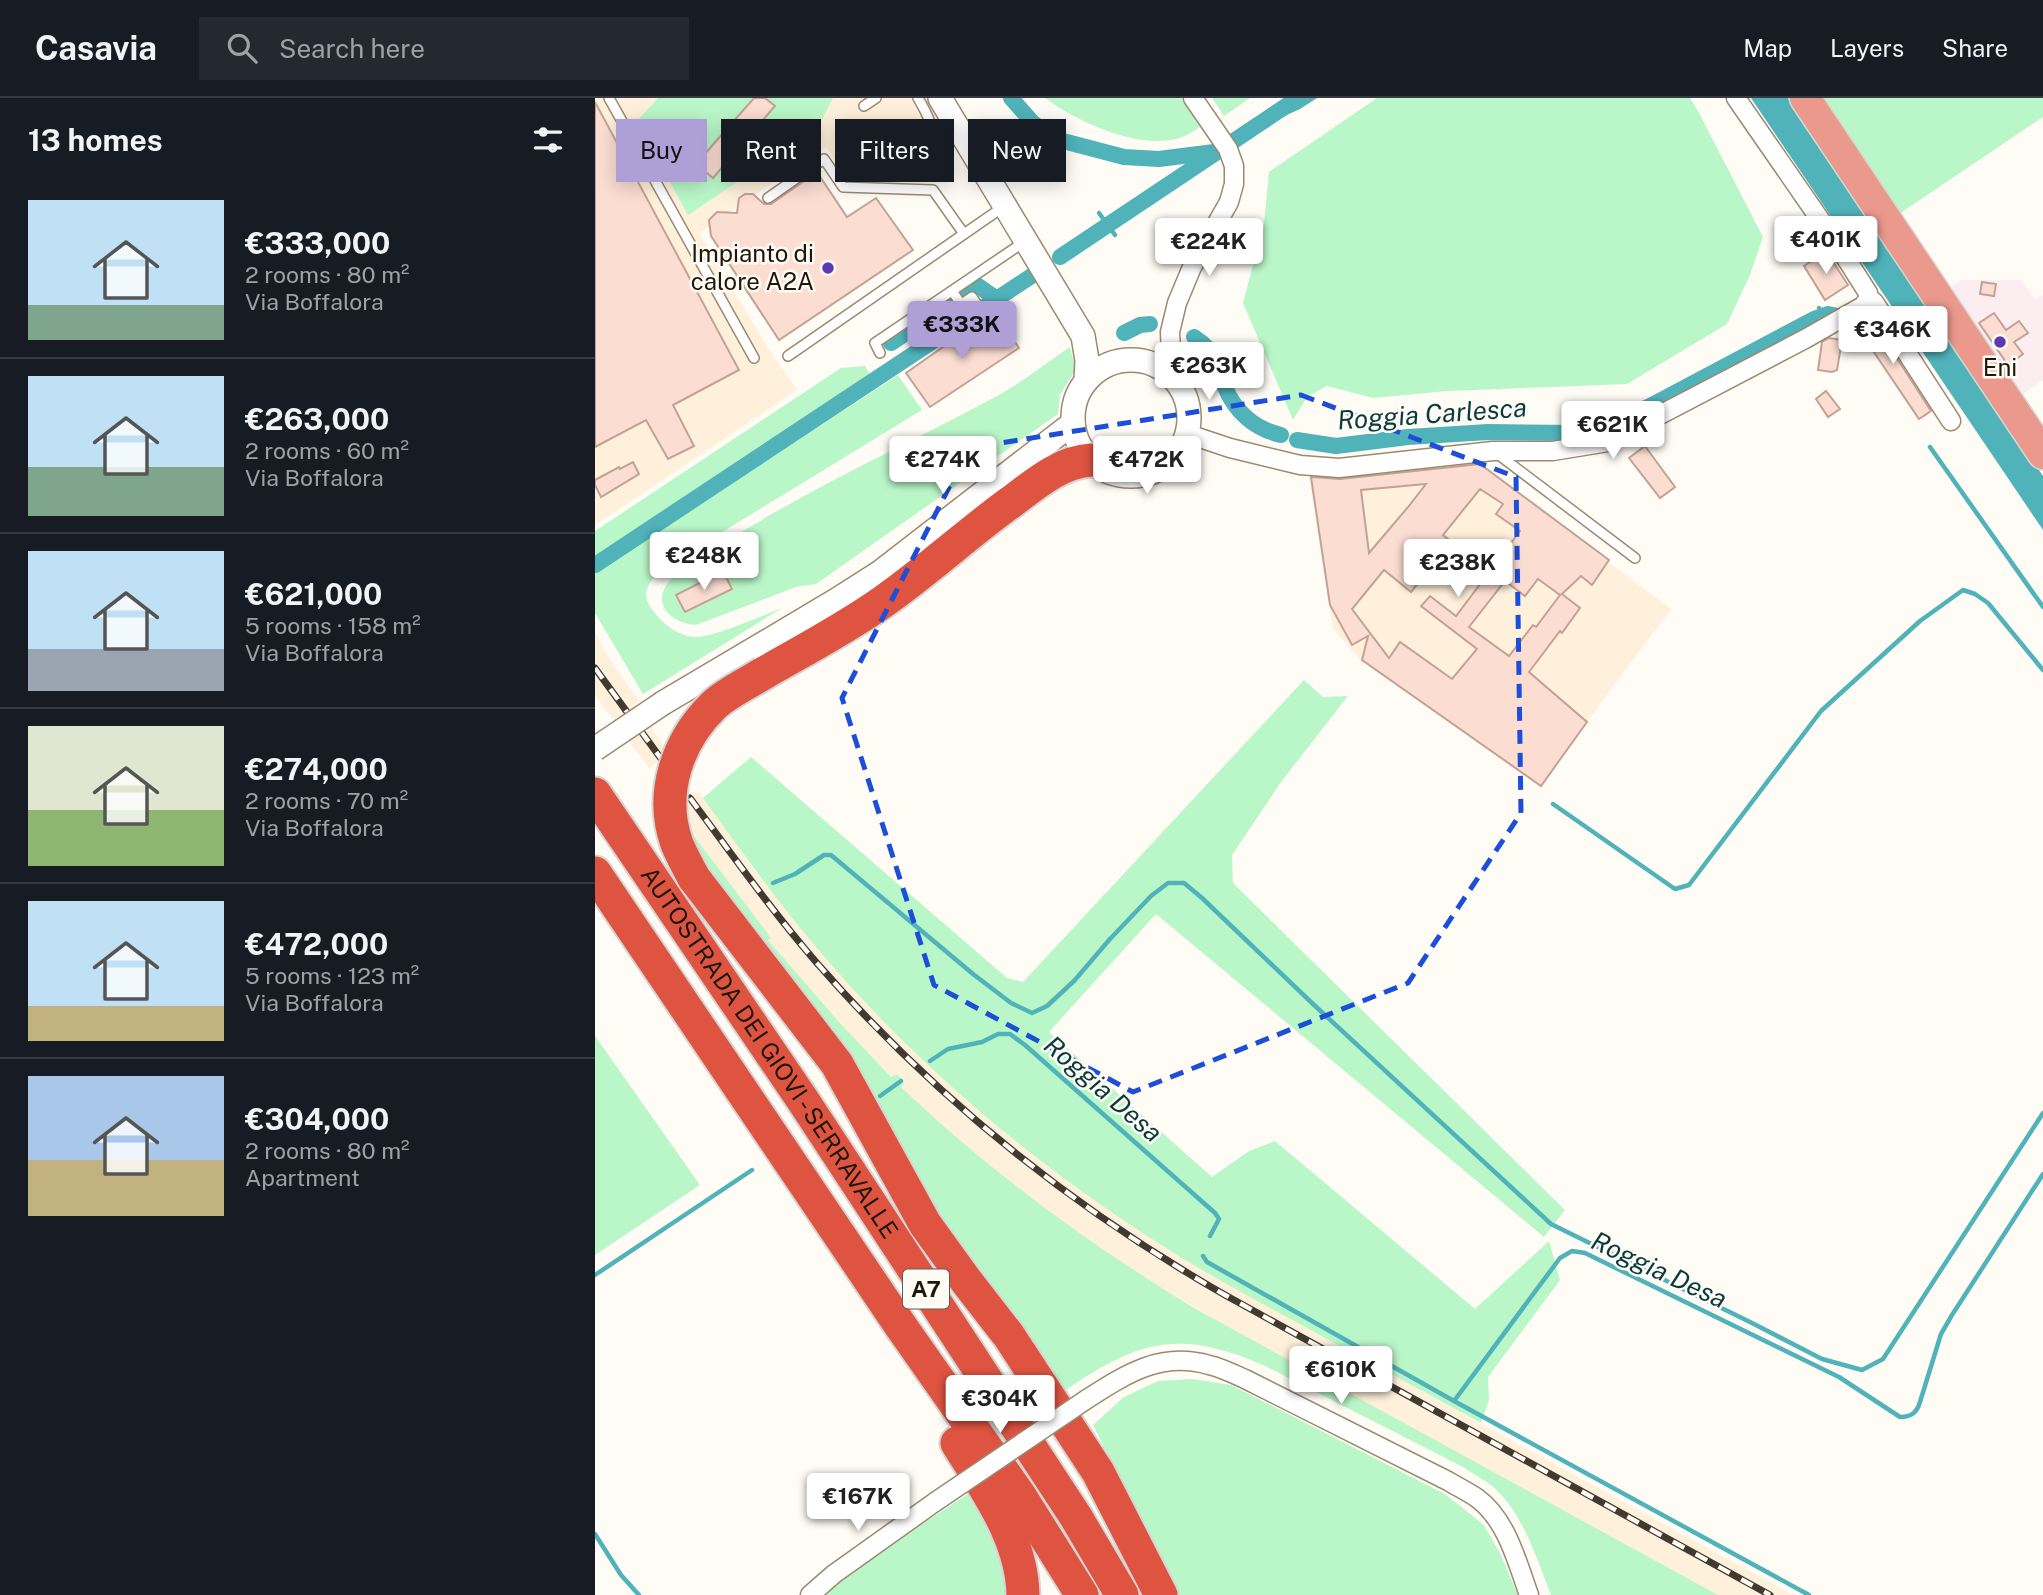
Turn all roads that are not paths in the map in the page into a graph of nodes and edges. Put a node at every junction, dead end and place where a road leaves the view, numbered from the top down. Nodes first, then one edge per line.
1 (609, 98) edge
2 (876, 98) edge
3 (918, 98) edge
4 (940, 98) edge
5 (1193, 98) edge
6 (1736, 98) edge
7 (1805, 98) edge
8 (864, 106) dead end
9 (930, 119) edge
10 (768, 198) dead end
11 (1004, 206) junction
12 (964, 234) junction
13 (1025, 241) junction
14 (953, 291) junction
15 (1868, 298) junction
16 (961, 304) junction
17 (986, 318) dead end
18 (975, 324) dead end
19 (1083, 336) junction
20 (880, 353) dead end
21 (788, 356) dead end
22 (754, 358) dead end
23 (1123, 360) junction
24 (1172, 376) junction
25 (1086, 381) junction
26 (1951, 421) dead end
27 (1073, 423) junction
28 (1185, 440) junction
29 (1493, 452) junction
30 (2043, 454) edge
31 (1091, 460) junction
32 (1636, 558) dead end
33 (595, 749) edge
34 (595, 794) edge
35 (595, 873) edge
36 (595, 890) edge
37 (624, 916) junction
38 (804, 1102) junction
39 (967, 1282) junction
40 (900, 1325) junction
41 (810, 1595) edge
42 (1023, 1595) edge
43 (1082, 1595) edge
44 (1122, 1595) edge
45 (1161, 1595) edge
46 (1529, 1595) edge

1 - 22 lane
2 - 8 lane
3 - 9 lane
4 - 11 street
5 - 24 street
6 - 15 street
7 - 30 main road
10 - 12 lane
11 - 12 lane
11 - 13 street
12 - 21 lane
13 - 14 lane
13 - 19 street
14 - 16 lane
14 - 20 lane
15 - 26 street
15 - 29 street
16 - 17 lane
16 - 18 lane
19 - 23 street
19 - 25 street
23 - 24 street
23 - 25 street
24 - 28 street
25 - 27 street
27 - 31 street
27 - 33 street, bridge
28 - 29 street
28 - 31 street
29 - 32 lane
31 - 39 highway, bridge
34 - 38 highway, AUTOSTRADA DEI GIOVI - SERRAVALLE / A7
35 - 37 highway, AUTOSTRADA DEI GIOVI - SERRAVALLE / A7
36 - 37 highway
37 - 40 highway, AUTOSTRADA DEI GIOVI - SERRAVALLE / A7
38 - 39 highway
38 - 44 highway, AUTOSTRADA DEI GIOVI - SERRAVALLE / A7
39 - 45 highway
40 - 42 highway
40 - 43 highway, AUTOSTRADA DEI GIOVI - SERRAVALLE / A7
41 - 46 street, bridge

